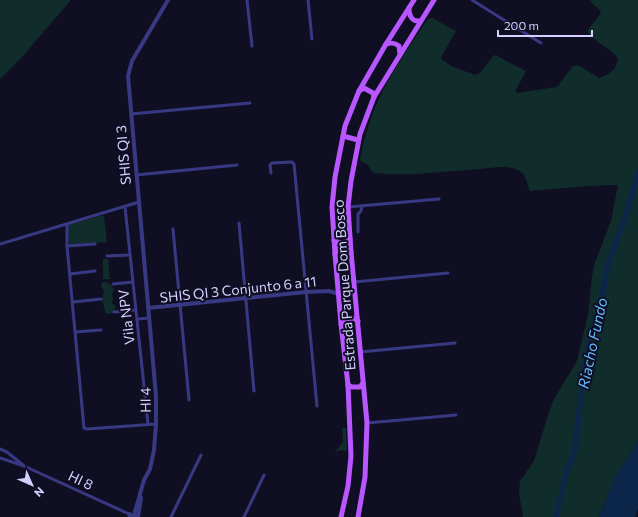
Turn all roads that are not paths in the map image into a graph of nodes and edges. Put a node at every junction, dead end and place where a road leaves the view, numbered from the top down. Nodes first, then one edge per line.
1 (168, 0) edge
2 (247, 0) edge
3 (308, 0) edge
4 (414, 0) edge
5 (434, 0) edge
6 (472, 0) edge
7 (409, 8) junction
8 (420, 21) junction
9 (392, 34) junction
10 (312, 39) dead end
11 (541, 43) dead end
12 (386, 44) junction
13 (406, 44) junction
14 (252, 46) dead end
15 (400, 54) junction
16 (359, 91) junction
17 (374, 97) junction
18 (250, 103) dead end
19 (131, 114) junction
20 (343, 136) junction
21 (358, 140) junction
22 (237, 165) dead end
23 (272, 173) dead end
24 (136, 176) junction
25 (439, 199) dead end
26 (139, 202) junction
27 (362, 206) junction
28 (125, 207) junction
29 (348, 207) junction
30 (239, 223) dead end
31 (66, 224) junction
32 (173, 229) dead end
33 (358, 232) dead end
34 (350, 239) junction
35 (334, 240) junction
36 (0, 244) edge
37 (95, 244) dead end
38 (67, 246) junction
39 (351, 252) junction
40 (335, 254) junction
41 (130, 255) junction
42 (107, 256) dead end
43 (95, 271) dead end
44 (448, 273) dead end
45 (70, 274) junction
46 (133, 282) junction
47 (354, 282) junction
48 (113, 284) dead end
49 (338, 286) junction
50 (329, 291) junction
51 (306, 292) junction
52 (339, 294) junction
53 (247, 298) junction
54 (101, 299) dead end
55 (73, 302) junction
56 (181, 306) junction
57 (148, 308) junction
58 (136, 310) junction
59 (357, 311) junction
60 (114, 312) dead end
61 (340, 312) junction
62 (149, 318) junction
63 (138, 319) junction
64 (358, 321) junction
65 (341, 324) junction
66 (101, 330) dead end
67 (75, 332) junction
68 (455, 343) dead end
69 (360, 352) junction
70 (363, 384) junction
71 (348, 385) junction
72 (254, 391) dead end
73 (364, 391) junction
74 (348, 392) junction
75 (189, 400) dead end
76 (317, 406) dead end
77 (456, 414) dead end
78 (367, 423) junction
79 (148, 424) junction
80 (156, 424) junction
81 (0, 449) edge
82 (7, 452) junction
83 (201, 454) dead end
84 (2, 459) edge
85 (24, 466) junction
86 (264, 475) dead end
87 (134, 516) edge
88 (171, 517) edge
89 (244, 517) edge
90 (341, 517) edge
91 (358, 517) edge

1 - 19 street, SHIS QI 3
2 - 14 street
3 - 10 street
4 - 7 main road, Estrada Parque Dom Bosco
5 - 8 main road, Estrada Parque Dom Bosco
6 - 11 street
7 - 8 main road
7 - 9 main road, Estrada Parque Dom Bosco
8 - 13 main road, Estrada Parque Dom Bosco
9 - 12 main road, Estrada Parque Dom Bosco
9 - 13 main road
12 - 15 main road
12 - 16 main road, Estrada Parque Dom Bosco
13 - 15 main road, Estrada Parque Dom Bosco
15 - 17 main road, Estrada Parque Dom Bosco
16 - 17 main road
16 - 20 main road, Estrada Parque Dom Bosco
17 - 21 main road, Estrada Parque Dom Bosco
18 - 19 street
19 - 24 street, SHIS QI 3
20 - 21 main road
20 - 35 main road, Estrada Parque Dom Bosco
21 - 29 main road, Estrada Parque Dom Bosco
22 - 24 street
23 - 51 street
24 - 26 street, SHIS QI 3
25 - 27 street
26 - 28 street
26 - 57 street, SHIS QI 3
27 - 29 street
27 - 33 street
28 - 31 street
28 - 41 street, Vila NPV
29 - 34 main road, Estrada Parque Dom Bosco
30 - 53 street
31 - 36 street
31 - 38 street
32 - 56 street
34 - 35 main road
34 - 39 main road, Estrada Parque Dom Bosco
35 - 40 main road, Estrada Parque Dom Bosco
37 - 38 street
38 - 45 street
39 - 40 main road
39 - 47 main road, Estrada Parque Dom Bosco
40 - 49 main road, Estrada Parque Dom Bosco
41 - 42 street
41 - 46 street, Vila NPV
43 - 45 street
44 - 47 street
45 - 55 street
46 - 48 street
46 - 58 street, Vila NPV
47 - 59 main road, Estrada Parque Dom Bosco
49 - 50 street, SHIS QI 3 Conjunto 6 a 11
49 - 52 main road, Estrada Parque Dom Bosco
50 - 51 street, SHIS QI 3 Conjunto 6 a 11
50 - 52 street, SHIS QI 3 Conjunto 6 a 11
51 - 53 street, SHIS QI 3 Conjunto 6 a 11
51 - 76 street
52 - 61 main road, Estrada Parque Dom Bosco
53 - 56 street, SHIS QI 3 Conjunto 6 a 11
53 - 72 street
54 - 55 street
55 - 67 street
56 - 57 street, SHIS QI 3 Conjunto 6 a 11
56 - 75 street
57 - 62 street, SHIS QI 3
58 - 60 street
58 - 63 street, Vila NPV
59 - 61 main road
59 - 64 main road, Estrada Parque Dom Bosco
61 - 65 main road, Estrada Parque Dom Bosco
62 - 63 street
62 - 80 street, HI 4
63 - 79 street, Vila NPV
64 - 65 main road
64 - 69 main road, Estrada Parque Dom Bosco
65 - 71 main road, Estrada Parque Dom Bosco
66 - 67 street
67 - 79 street
68 - 69 street
69 - 70 main road, Estrada Parque Dom Bosco
70 - 71 main road
70 - 73 main road, Estrada Parque Dom Bosco
71 - 74 main road, Estrada Parque Dom Bosco
73 - 74 main road
73 - 78 main road, Estrada Parque Dom Bosco
74 - 90 main road, Estrada Parque Dom Bosco
77 - 78 street
78 - 91 main road, Estrada Parque Dom Bosco
79 - 80 street
80 - 87 street, HI 4
81 - 82 street, HI 8
82 - 84 street
82 - 85 street, HI 8
83 - 88 street
84 - 85 street, HI 8
85 - 87 street, HI 8
86 - 89 street

